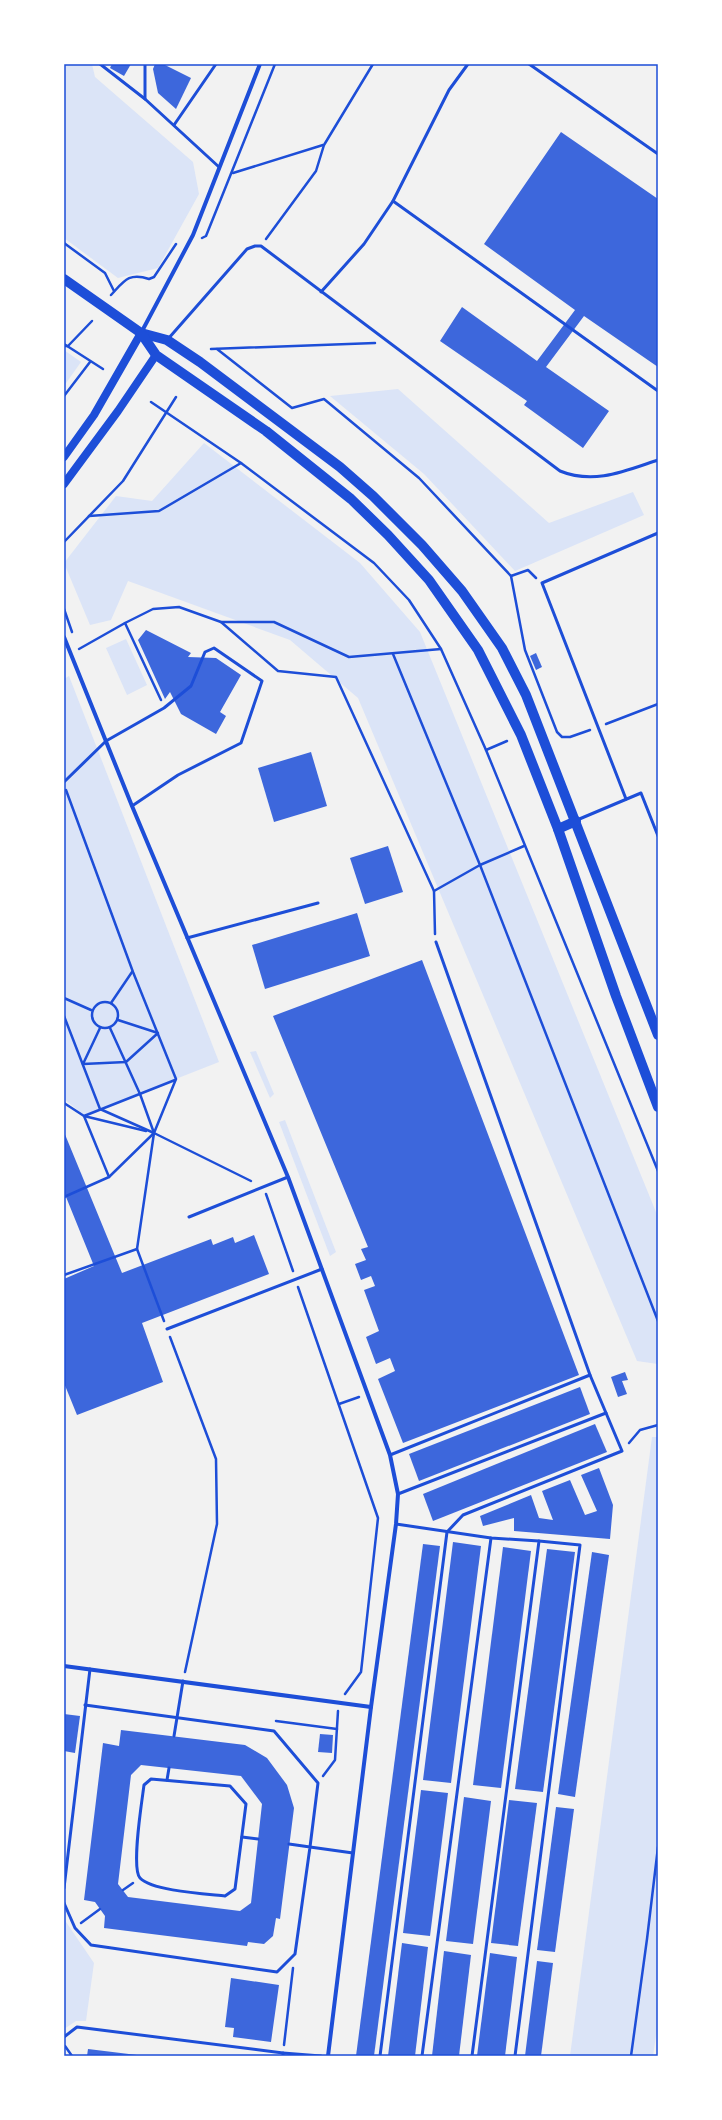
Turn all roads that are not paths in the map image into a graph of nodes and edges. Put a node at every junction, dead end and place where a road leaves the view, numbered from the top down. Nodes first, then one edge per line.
1 (100, 64) edge
2 (145, 64) edge
3 (216, 64) edge
4 (260, 64) edge
5 (468, 64) edge
6 (529, 64) edge
7 (145, 99) junction
8 (174, 126) junction
9 (658, 154) edge
10 (219, 167) junction
11 (393, 201) junction
12 (64, 279) edge
13 (321, 292) junction
14 (141, 333) junction
15 (167, 340) junction
16 (156, 355) junction
17 (658, 390) edge
18 (64, 457) edge
19 (658, 460) edge
20 (64, 484) edge
21 (658, 533) edge
22 (64, 637) edge
23 (106, 741) junction
24 (64, 783) edge
25 (626, 799) junction
26 (132, 806) junction
27 (576, 821) junction
28 (558, 828) junction
29 (658, 836) edge
30 (318, 903) dead end
31 (187, 938) junction
32 (436, 942) road end
33 (658, 1035) edge
34 (658, 1107) edge
35 (288, 1177) junction
36 (189, 1217) dead end
37 (322, 1269) junction
38 (167, 1329) road end
39 (590, 1374) junction
40 (606, 1413) junction
41 (390, 1455) junction
42 (398, 1494) junction
43 (396, 1524) junction
44 (447, 1532) junction
45 (491, 1538) junction
46 (539, 1541) junction
47 (64, 1666) edge
48 (90, 1669) junction
49 (183, 1681) junction
50 (86, 1705) junction
51 (371, 1706) junction
52 (178, 1716) junction
53 (174, 1736) dead end
54 (169, 1768) dead end
55 (167, 1780) junction
56 (242, 1837) junction
57 (258, 1839) dead end
58 (289, 1844) dead end
59 (310, 1847) junction
60 (353, 1853) junction
61 (64, 1888) edge
62 (64, 1903) edge
63 (64, 2037) edge
64 (283, 2055) edge
65 (321, 2056) edge
66 (328, 2056) edge
67 (380, 2056) edge
68 (422, 2056) edge
69 (472, 2056) edge
70 (515, 2056) edge

1 - 7 lane
2 - 7 lane
3 - 8 lane
4 - 10 street
5 - 11 lane
6 - 9 lane
7 - 8 lane
8 - 10 lane
10 - 14 street
11 - 13 lane
11 - 17 lane
12 - 14 main road
13 - 15 lane
13 - 19 lane
14 - 15 main road
14 - 16 main road
14 - 18 main road
15 - 16 main road
15 - 27 main road
16 - 20 main road
16 - 28 main road
21 - 25 lane
22 - 23 street
23 - 24 lane
23 - 26 street
23 - 26 lane
25 - 27 lane
25 - 29 lane
26 - 31 street
27 - 28 main road
27 - 33 main road
28 - 34 main road
30 - 31 lane
31 - 35 street
32 - 39 lane
35 - 36 lane
35 - 37 street
37 - 38 lane
37 - 41 street
39 - 40 lane
39 - 41 lane
40 - 42 lane
40 - 44 lane
41 - 42 street
42 - 43 street
43 - 44 lane
43 - 51 street
44 - 45 lane
44 - 67 lane
45 - 46 lane
45 - 68 lane
46 - 69 lane
46 - 70 lane
47 - 48 street
48 - 49 street
48 - 50 lane
49 - 51 street
49 - 52 lane
50 - 52 lane
50 - 61 lane
51 - 60 street
52 - 53 lane
52 - 59 lane
54 - 55 lane
55 - 56 lane
55 - 56 lane
56 - 57 lane
58 - 59 lane
59 - 60 lane
59 - 62 lane
60 - 66 street
63 - 64 lane
64 - 65 lane

